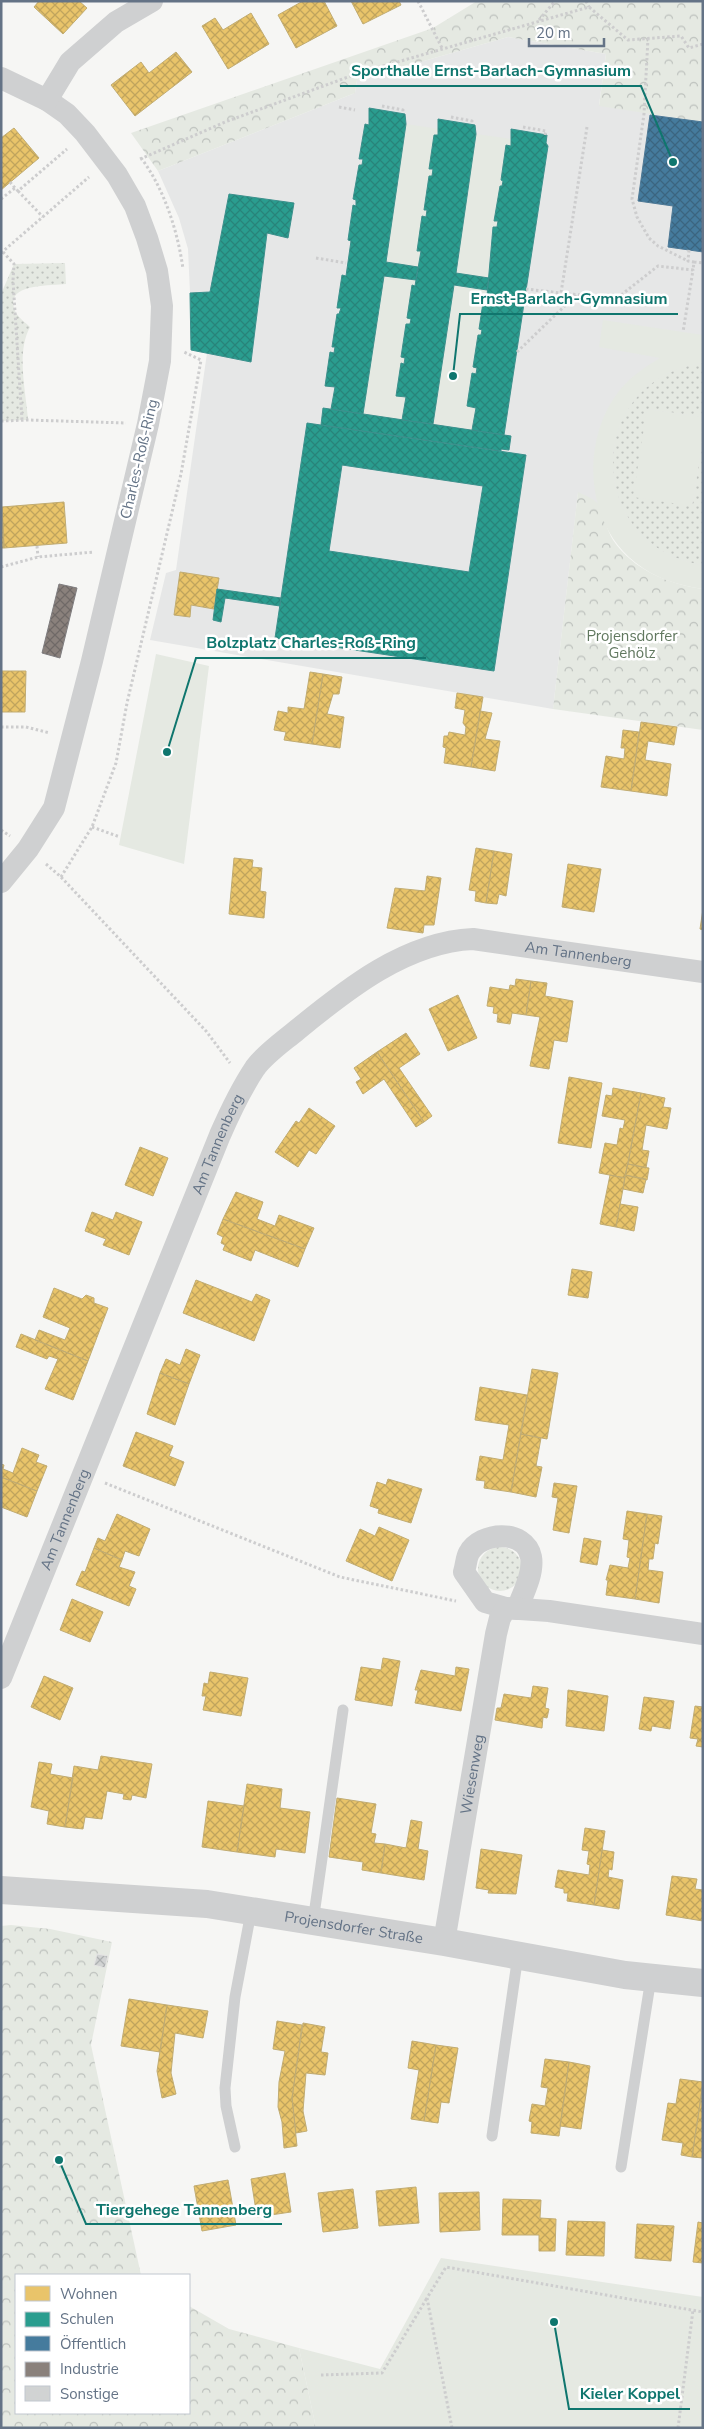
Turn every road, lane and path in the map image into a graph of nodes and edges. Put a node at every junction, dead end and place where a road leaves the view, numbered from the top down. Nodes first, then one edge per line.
1 (152, 1) edge
2 (418, 1) edge
3 (555, 1) edge
4 (586, 1) edge
5 (589, 7) junction
6 (538, 20) junction
7 (648, 38) junction
8 (703, 44) edge
9 (442, 48) junction
10 (1, 78) edge
11 (46, 100) junction
12 (382, 106) dead end
13 (339, 107) dead end
14 (355, 110) dead end
15 (402, 113) dead end
16 (451, 117) dead end
17 (471, 124) dead end
18 (523, 127) dead end
19 (587, 127) dead end
20 (85, 134) junction
21 (545, 135) dead end
22 (146, 154) dead end
23 (141, 158) dead end
24 (107, 162) junction
25 (10, 182) dead end
26 (16, 189) junction
27 (1, 199) edge
28 (42, 217) junction
29 (689, 250) dead end
30 (2, 252) edge
31 (316, 258) dead end
32 (688, 261) junction
33 (346, 262) dead end
34 (694, 262) junction
35 (703, 263) edge
36 (693, 270) junction
37 (184, 277) dead end
38 (526, 289) dead end
39 (561, 293) junction
40 (576, 295) junction
41 (683, 332) dead end
42 (185, 347) dead end
43 (517, 352) dead end
44 (22, 420) junction
45 (1, 421) edge
46 (148, 424) junction
47 (37, 546) dead end
48 (117, 551) junction
49 (38, 557) junction
50 (1, 567) edge
51 (1, 727) edge
52 (71, 744) junction
53 (92, 827) junction
54 (120, 837) dead end
55 (28, 849) junction
56 (61, 877) junction
57 (1, 882) edge
58 (703, 972) edge
59 (246, 1083) junction
60 (84, 1474) junction
61 (502, 1606) junction
62 (703, 1634) edge
63 (1, 1678) edge
64 (343, 1710) dead end
65 (1, 1890) edge
66 (251, 1912) junction
67 (313, 1922) junction
68 (444, 1942) junction
69 (518, 1955) junction
70 (652, 1978) junction
71 (703, 1984) edge
72 (492, 2136) dead end
73 (235, 2147) dead end
74 (622, 2167) dead end
75 (427, 2298) junction
76 (693, 2310) junction
77 (703, 2312) edge
78 (321, 2376) dead end
79 (452, 2428) edge
80 (678, 2428) edge

1 - 11 street
2 - 9 path
3 - 6 path
4 - 5 path
5 - 6 path
5 - 7 path
6 - 9 path
7 - 8 path
7 - 32 path
9 - 22 path
10 - 11 street, Charles-Roß-Ring
11 - 20 street, Charles-Roß-Ring
12 - 15 path
13 - 14 path
16 - 17 path
18 - 21 path
19 - 39 path
20 - 24 street, Charles-Roß-Ring
20 - 26 path
23 - 37 path
24 - 28 path
24 - 46 street, Charles-Roß-Ring
25 - 26 path
26 - 27 path
26 - 28 path
28 - 30 path
29 - 32 path
30 - 44 path
31 - 33 path
32 - 34 path
34 - 35 path
34 - 36 path
36 - 40 path
36 - 41 path
38 - 39 path
39 - 40 path
40 - 43 path
42 - 53 path
44 - 45 path
44 - 46 path
46 - 48 street, Charles-Roß-Ring
47 - 49 path
48 - 49 path
48 - 52 street, Charles-Roß-Ring
49 - 50 path
51 - 52 path
52 - 55 street, Charles-Roß-Ring
53 - 54 path
53 - 56 path
55 - 56 path
55 - 57 street, Charles-Roß-Ring
56 - 59 path
58 - 59 street, Am Tannenberg
59 - 60 street, Am Tannenberg
60 - 61 path
60 - 63 street, Am Tannenberg
61 - 62 street
61 - 68 street, Wiesenweg
64 - 67 lane
65 - 66 street, Projensdorfer Straße
66 - 67 street, Projensdorfer Straße
66 - 73 lane
67 - 68 street, Projensdorfer Straße
68 - 69 street, Projensdorfer Straße
69 - 70 street, Projensdorfer Straße
69 - 72 lane
70 - 71 street, Projensdorfer Straße
70 - 74 lane
75 - 76 path
75 - 78 path
75 - 79 path
76 - 77 path
76 - 80 path

